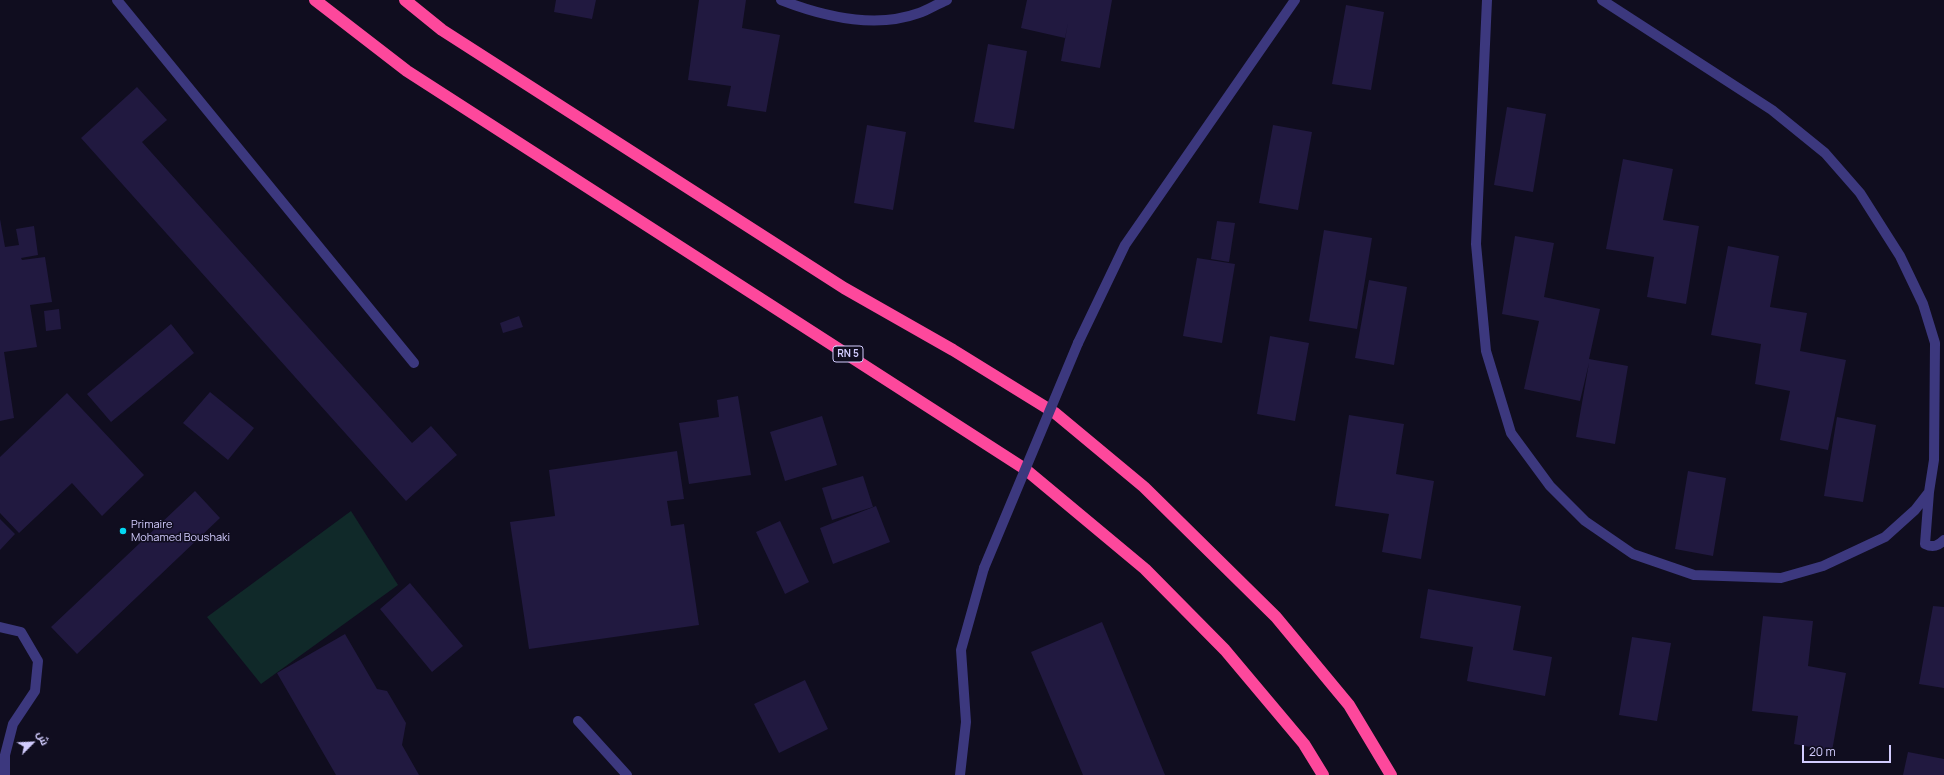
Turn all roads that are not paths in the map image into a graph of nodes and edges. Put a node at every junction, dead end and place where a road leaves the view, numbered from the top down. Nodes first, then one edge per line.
1 (117, 0) edge
2 (315, 0) edge
3 (405, 0) edge
4 (781, 0) edge
5 (947, 0) edge
6 (1295, 0) edge
7 (1487, 0) edge
8 (1602, 0) edge
9 (414, 363) dead end
10 (1929, 492) junction
11 (1944, 540) edge
12 (0, 627) edge
13 (578, 720) dead end
14 (5, 775) edge
15 (627, 775) edge
16 (960, 775) edge
17 (1323, 775) edge
18 (1392, 775) edge

1 - 9 street
2 - 17 highway, RN 5
3 - 18 highway
4 - 5 street
6 - 16 street, bridge
7 - 10 street
8 - 10 street
10 - 11 street
12 - 14 street
13 - 15 street

